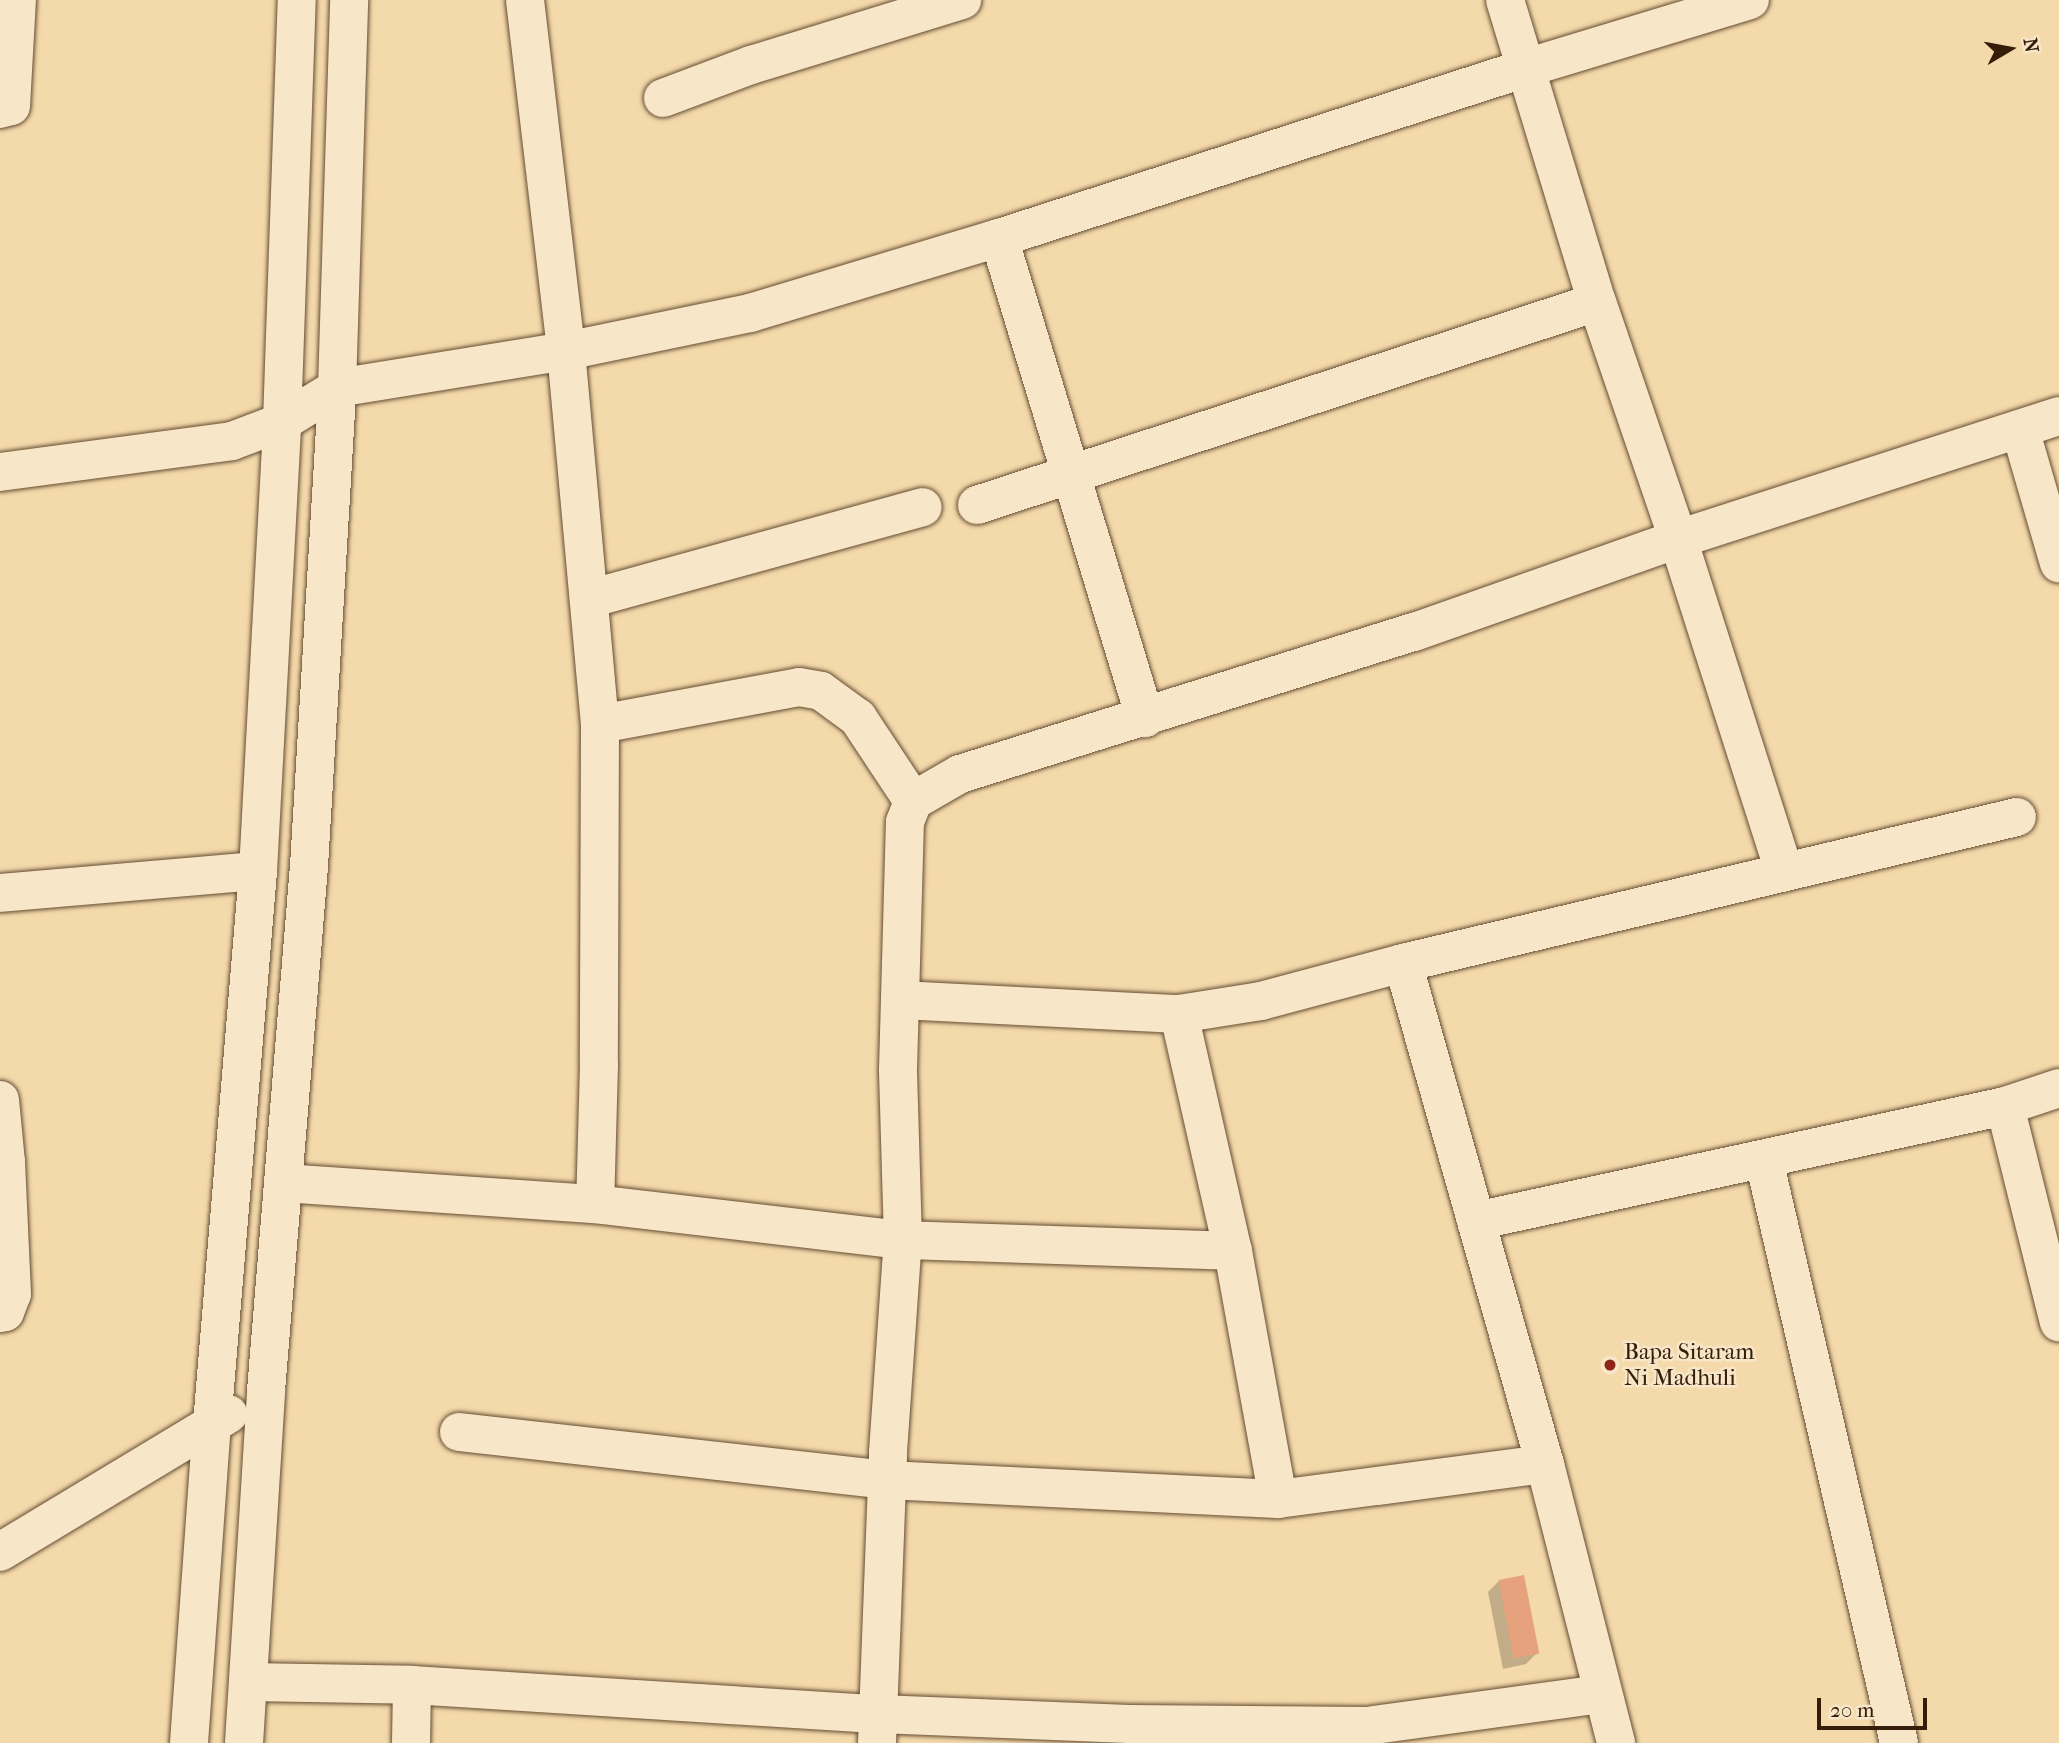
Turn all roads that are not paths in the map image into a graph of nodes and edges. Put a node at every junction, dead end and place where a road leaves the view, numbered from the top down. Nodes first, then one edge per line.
1 (17, 0) edge
2 (297, 0) edge
3 (349, 0) edge
4 (525, 0) edge
5 (962, 0) edge
6 (1505, 0) edge
7 (1750, 0) edge
8 (1525, 68) junction
9 (663, 98) dead end
10 (0, 109) edge
11 (999, 238) junction
12 (1597, 302) junction
13 (566, 351) junction
14 (337, 388) junction
15 (2059, 416) edge
16 (282, 422) junction
17 (2020, 429) junction
18 (0, 472) edge
19 (1072, 473) junction
20 (977, 505) dead end
21 (923, 507) dead end
22 (1678, 539) junction
23 (2059, 562) edge
24 (589, 599) junction
25 (1145, 718) junction
26 (600, 724) junction
27 (913, 801) junction
28 (2017, 817) dead end
29 (258, 871) junction
30 (1784, 872) junction
31 (0, 893) edge
32 (1403, 962) junction
33 (900, 1000) junction
34 (1179, 1014) junction
35 (2059, 1088) edge
36 (0, 1100) edge
37 (2005, 1106) junction
38 (1765, 1160) junction
39 (3, 1163) edge
40 (284, 1183) junction
41 (596, 1204) junction
42 (1476, 1221) junction
43 (903, 1240) junction
44 (1233, 1251) junction
45 (0, 1313) edge
46 (2059, 1322) edge
47 (266, 1391) junction
48 (212, 1424) junction
49 (459, 1432) dead end
50 (1545, 1464) junction
51 (887, 1480) junction
52 (1278, 1499) junction
53 (0, 1552) edge
54 (248, 1682) junction
55 (412, 1685) junction
56 (1602, 1694) junction
57 (878, 1729) edge
58 (1129, 1734) edge
59 (1367, 1735) edge
60 (189, 1743) edge
61 (244, 1743) edge
62 (411, 1743) edge
63 (1616, 1743) edge
64 (1899, 1743) edge

1 - 10 street
2 - 16 street
3 - 14 street
4 - 13 street
5 - 9 street
6 - 8 street
7 - 8 street
8 - 11 street
8 - 12 street
11 - 13 street
11 - 19 street
12 - 19 street
12 - 22 street
13 - 14 street
13 - 24 street
14 - 16 street
14 - 40 street
15 - 17 street
16 - 18 street
16 - 29 street
17 - 22 street
17 - 23 street
19 - 20 street
19 - 25 street
21 - 24 street
22 - 25 street
22 - 30 street
24 - 26 street
25 - 27 street
26 - 27 street
26 - 41 street
27 - 33 street
28 - 30 street
29 - 31 street
29 - 48 street
30 - 32 street
32 - 34 street
32 - 42 street
33 - 34 street
33 - 43 street
34 - 44 street
35 - 37 street
36 - 39 street
37 - 38 street
37 - 46 street
38 - 42 street
38 - 64 street
39 - 45 street
40 - 41 street
40 - 47 street
41 - 43 street
42 - 50 street
43 - 44 street
43 - 51 street
44 - 52 street
47 - 48 street
47 - 54 street
48 - 53 street
48 - 60 street
49 - 51 street
50 - 52 street
50 - 56 street
51 - 52 street
51 - 57 street
54 - 55 street
54 - 61 street
55 - 57 street
55 - 62 street
56 - 59 street
56 - 63 street
57 - 58 street
58 - 59 street

